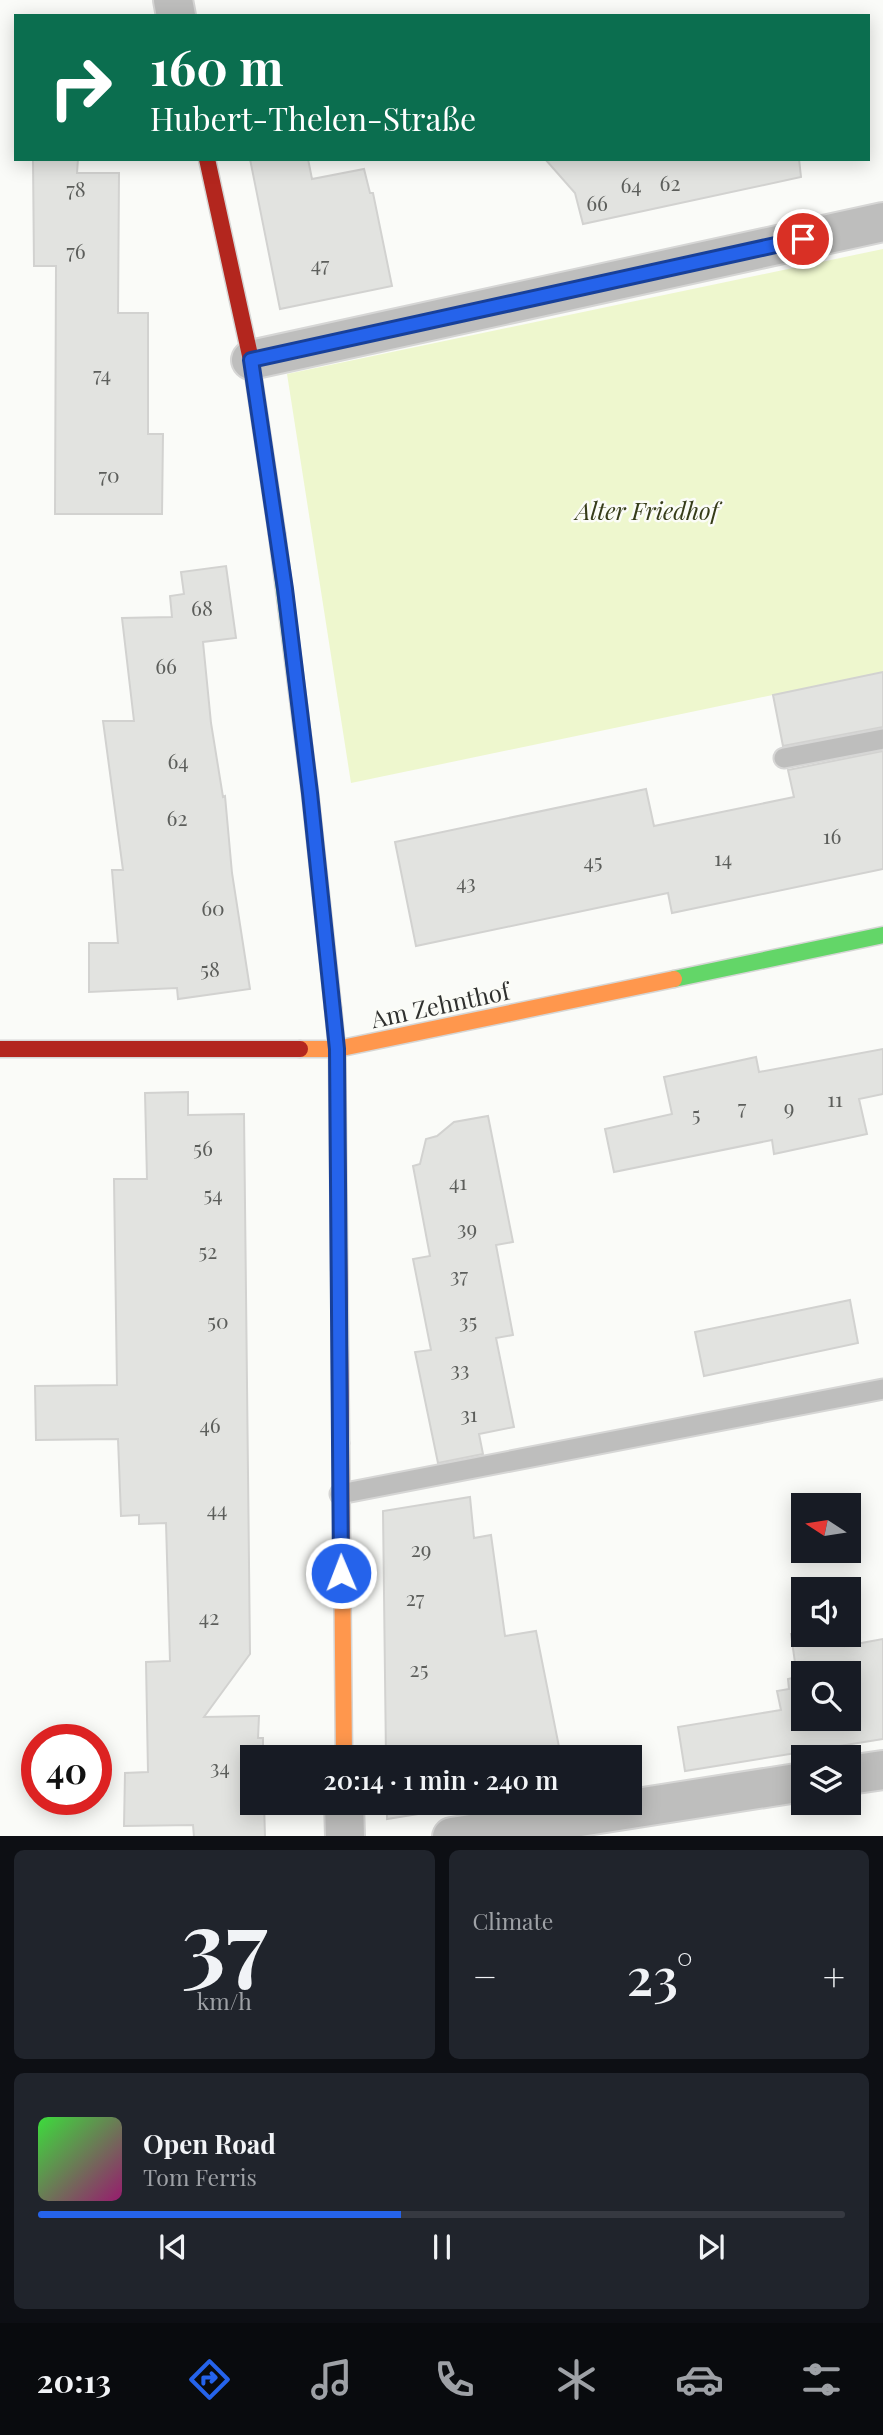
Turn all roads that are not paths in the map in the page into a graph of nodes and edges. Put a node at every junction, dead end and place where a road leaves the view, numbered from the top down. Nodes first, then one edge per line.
1 (207, 161) edge
2 (883, 222) edge
3 (251, 360) junction
4 (883, 739) edge
5 (784, 758) dead end
6 (883, 935) edge
7 (0, 1049) edge
8 (337, 1049) junction
9 (883, 1389) edge
10 (340, 1494) junction
11 (344, 1745) edge
12 (883, 1770) edge
13 (861, 1773) edge
14 (791, 1784) edge
15 (344, 1815) edge
16 (345, 1836) edge
17 (452, 1836) edge

1 - 3 street
2 - 3 street
3 - 8 street
4 - 5 lane
6 - 8 street, Am Zehnthof
7 - 8 street, Am Zehnthof
8 - 10 street
9 - 10 lane
10 - 11 street
12 - 13 street
14 - 17 street
15 - 16 street

